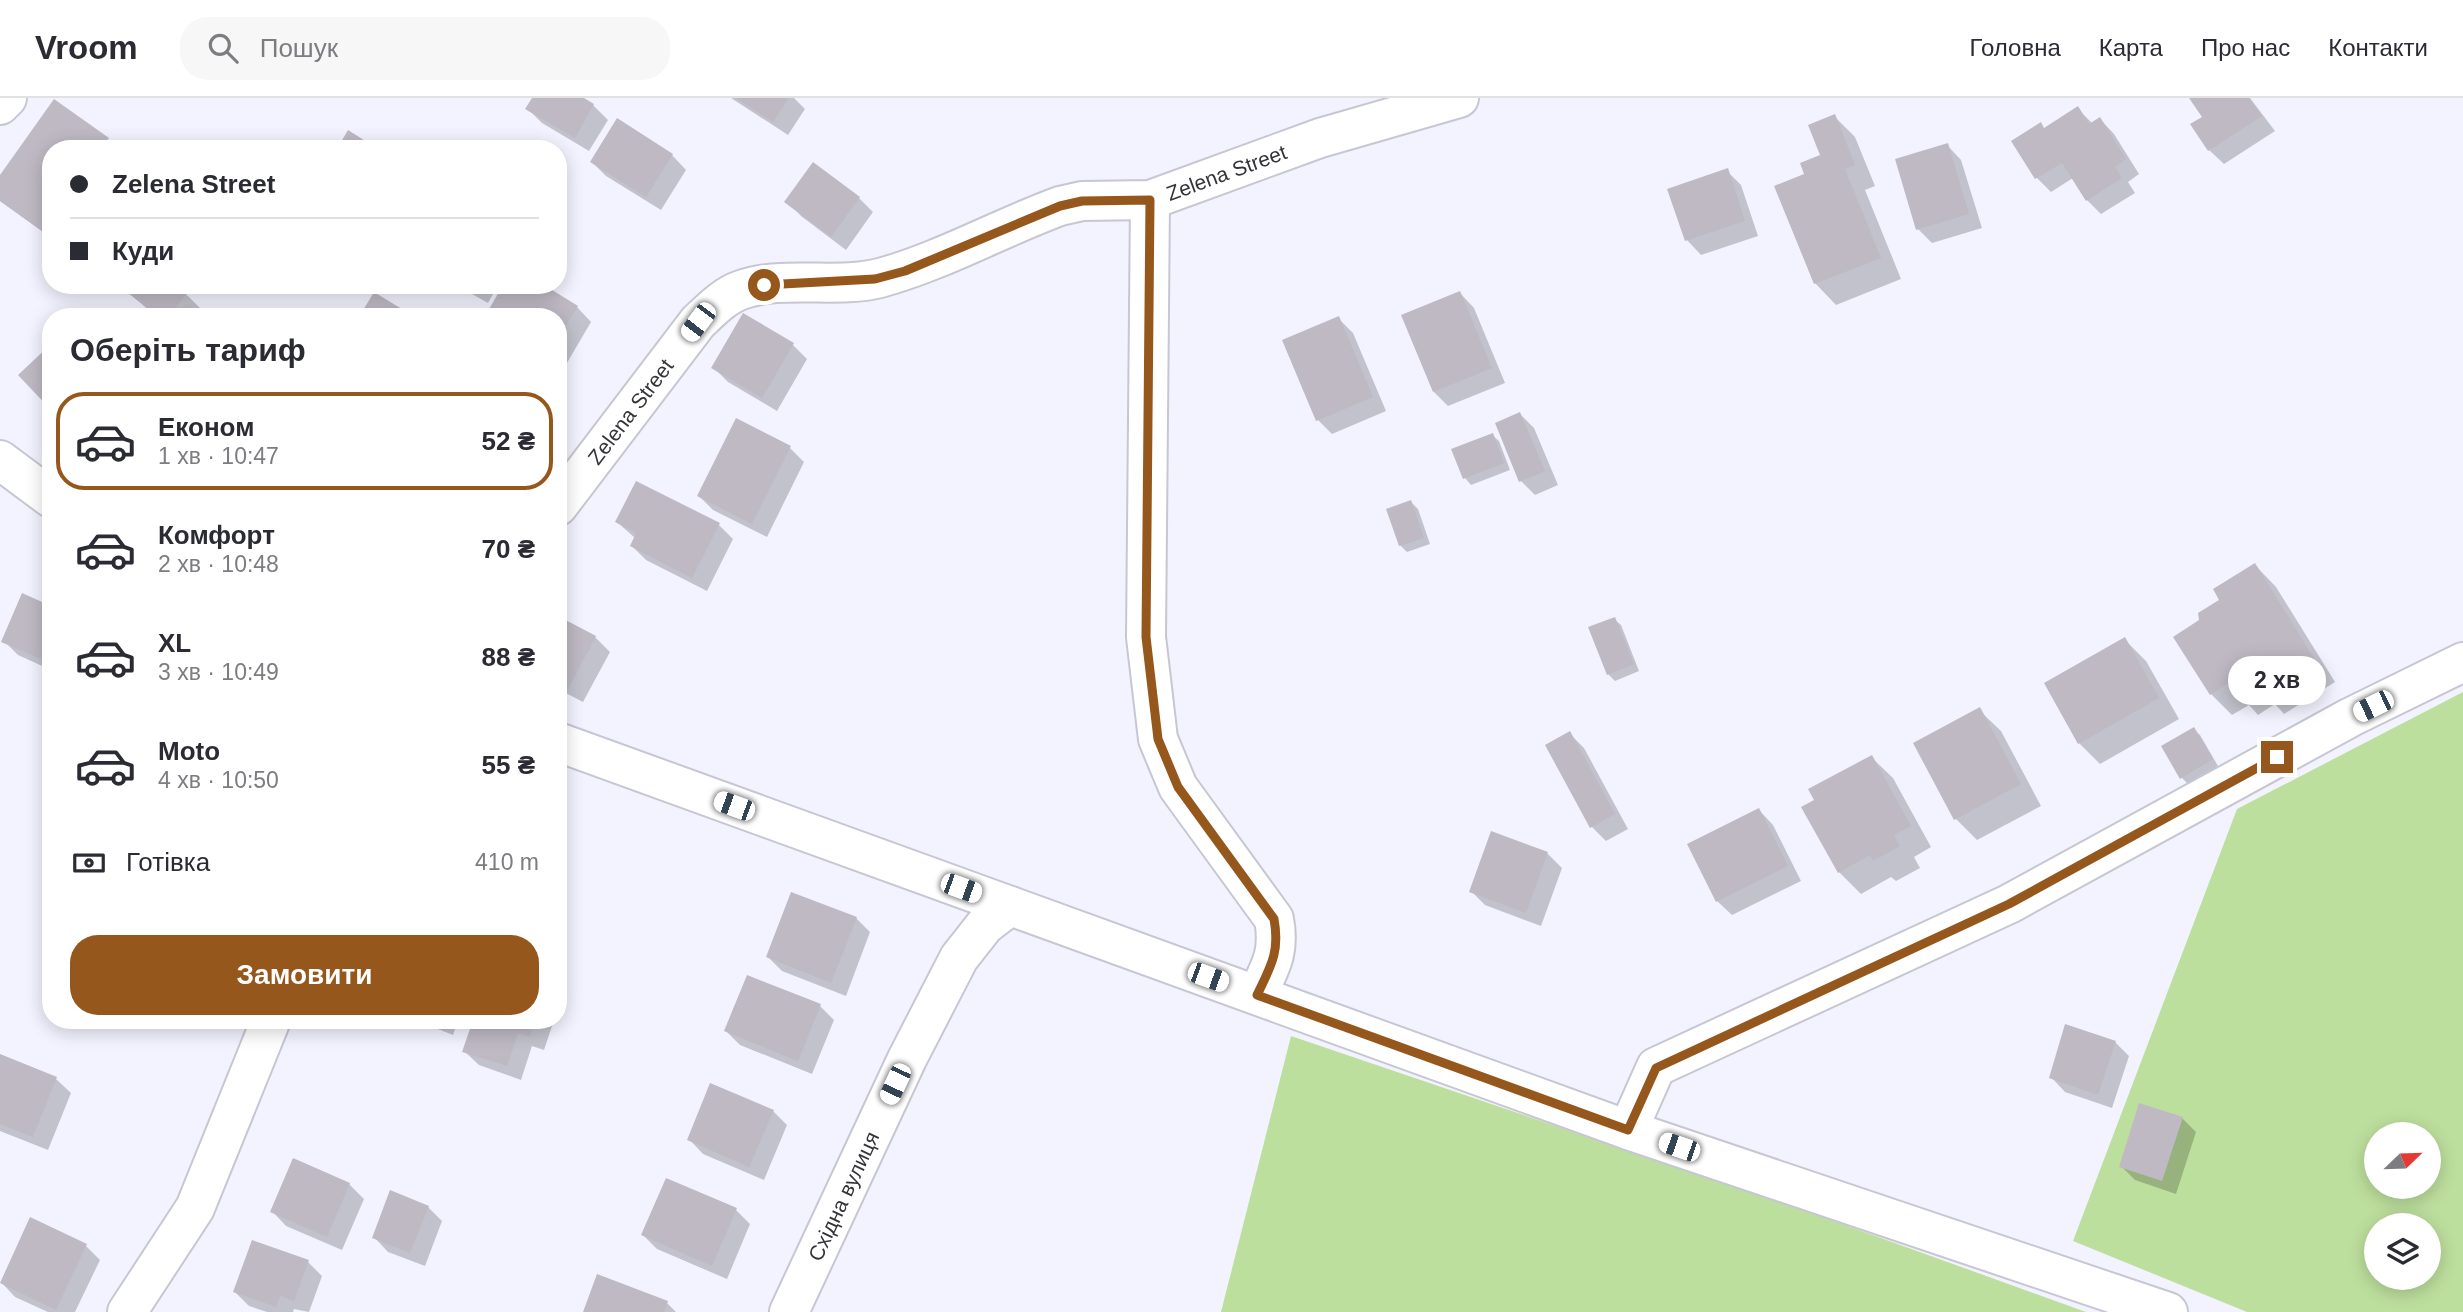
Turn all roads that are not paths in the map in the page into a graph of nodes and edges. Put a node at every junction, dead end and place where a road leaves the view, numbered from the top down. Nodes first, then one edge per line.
1 (7, 98) edge
2 (1459, 98) edge
3 (0, 105) edge
4 (1150, 200) junction
5 (0, 460) edge
6 (42, 491) edge
7 (567, 494) edge
8 (2463, 662) edge
9 (567, 745) edge
10 (1010, 905) junction
11 (1257, 995) junction
12 (267, 1029) edge
13 (1628, 1130) junction
14 (127, 1312) edge
15 (789, 1312) edge
16 (2168, 1312) edge

1 - 3 street
2 - 4 street, Zelena Street
4 - 7 street, Zelena Street
4 - 11 street
5 - 6 street
8 - 13 street
9 - 10 street
10 - 11 street
10 - 15 street, Східна вулиця
11 - 13 street
12 - 14 street
13 - 16 street

